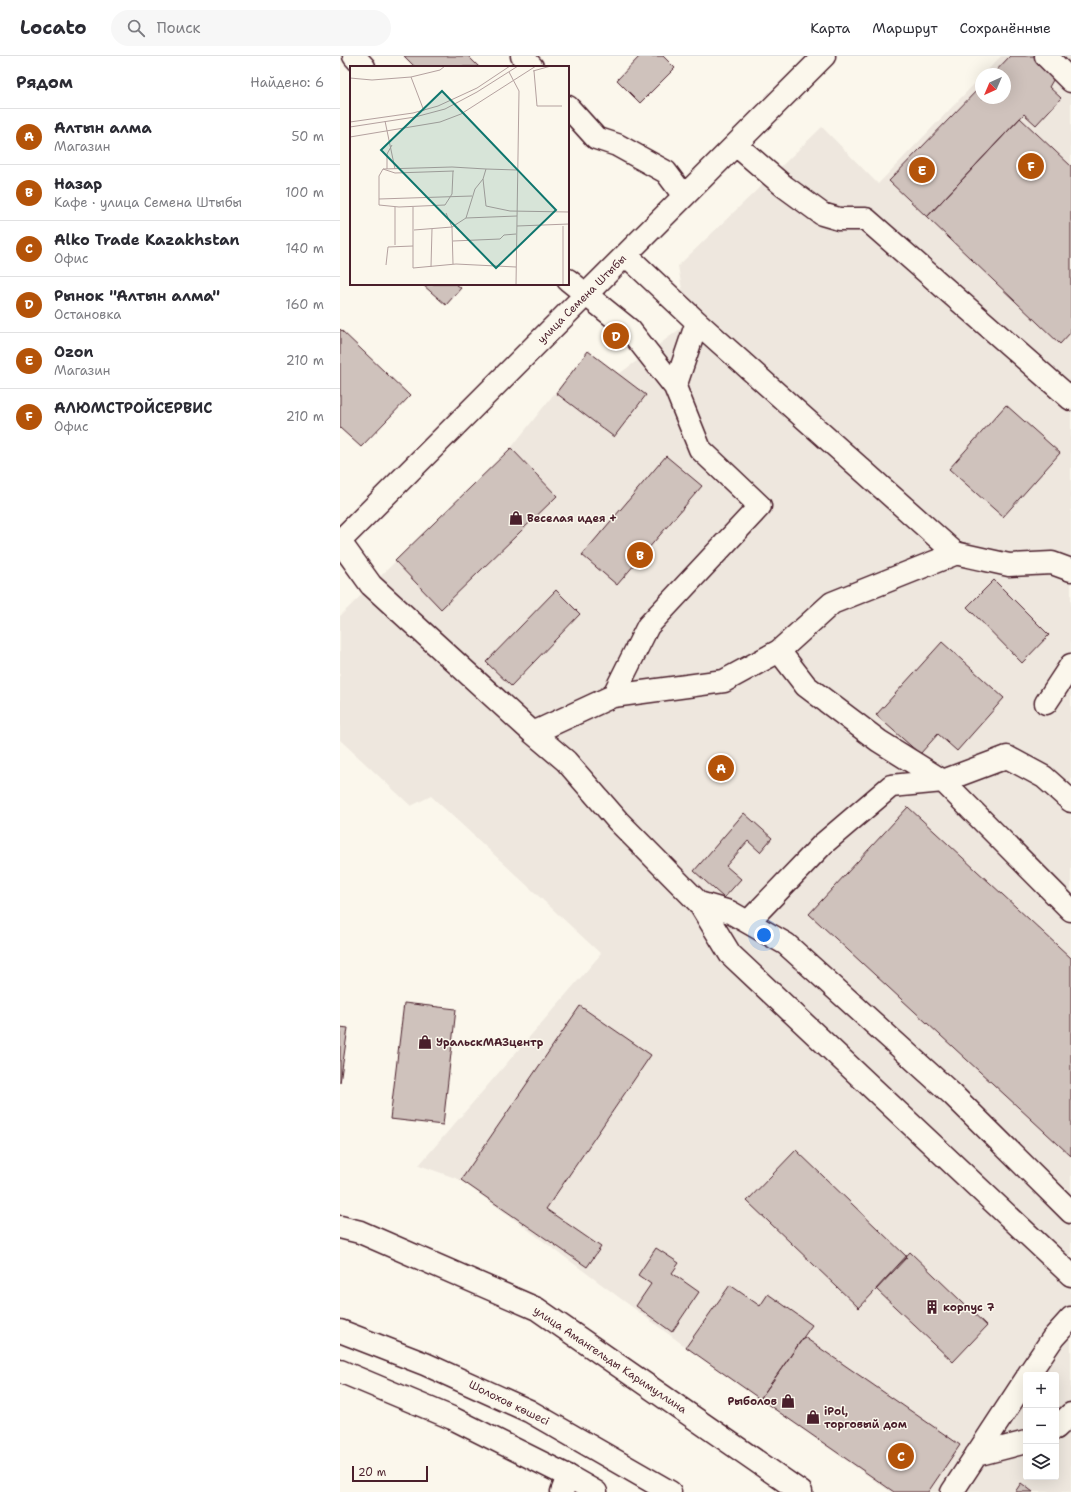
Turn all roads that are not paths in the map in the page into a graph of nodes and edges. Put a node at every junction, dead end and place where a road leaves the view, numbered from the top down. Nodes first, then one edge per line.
1 (354, 56) edge
2 (522, 56) edge
3 (824, 56) edge
4 (1046, 56) edge
5 (363, 66) edge
6 (531, 66) edge
7 (1071, 81) edge
8 (569, 108) edge
9 (736, 145) junction
10 (684, 196) junction
11 (626, 255) junction
12 (569, 281) edge
13 (586, 295) junction
14 (697, 322) junction
15 (675, 387) junction
16 (1071, 399) edge
17 (340, 542) edge
18 (956, 553) junction
19 (1071, 570) edge
20 (779, 651) junction
21 (1071, 665) edge
22 (613, 696) junction
23 (1046, 703) dead end
24 (533, 733) junction
25 (943, 781) junction
26 (1071, 801) edge
27 (699, 903) junction
28 (1071, 910) edge
29 (749, 921) junction
30 (1071, 1212) edge
31 (340, 1226) edge
32 (1071, 1275) edge
33 (1071, 1318) edge
34 (340, 1331) edge
35 (340, 1372) edge
36 (1030, 1372) edge
37 (1023, 1384) edge
38 (1071, 1414) edge
39 (1059, 1425) edge
40 (1023, 1443) edge
41 (976, 1455) junction
42 (565, 1484) edge
43 (596, 1492) edge
44 (670, 1492) edge
45 (801, 1492) edge
46 (952, 1492) edge

1 - 5 main road
2 - 6 main road
3 - 9 main road, улица Семена Штыбы
4 - 7 main road
8 - 10 main road
9 - 10 main road, улица Семена Штыбы
9 - 16 main road
10 - 11 main road, улица Семена Штыбы
11 - 13 main road, улица Семена Штыбы
11 - 14 main road
12 - 13 main road
13 - 15 main road
13 - 17 main road, улица Семена Штыбы
14 - 15 main road
14 - 18 main road
15 - 22 main road
17 - 24 main road
18 - 19 main road
18 - 20 main road
20 - 22 main road
20 - 25 main road
21 - 23 main road
22 - 24 main road
24 - 27 main road
25 - 26 main road
25 - 28 main road
25 - 29 main road
27 - 29 main road
27 - 32 main road
29 - 30 main road
31 - 45 main road, улица Амангельды Каримуллина
33 - 36 main road
34 - 44 main road, Шолохов көшесі
35 - 42 main road
37 - 41 main road
38 - 39 main road
40 - 41 main road
41 - 46 main road
42 - 43 main road

